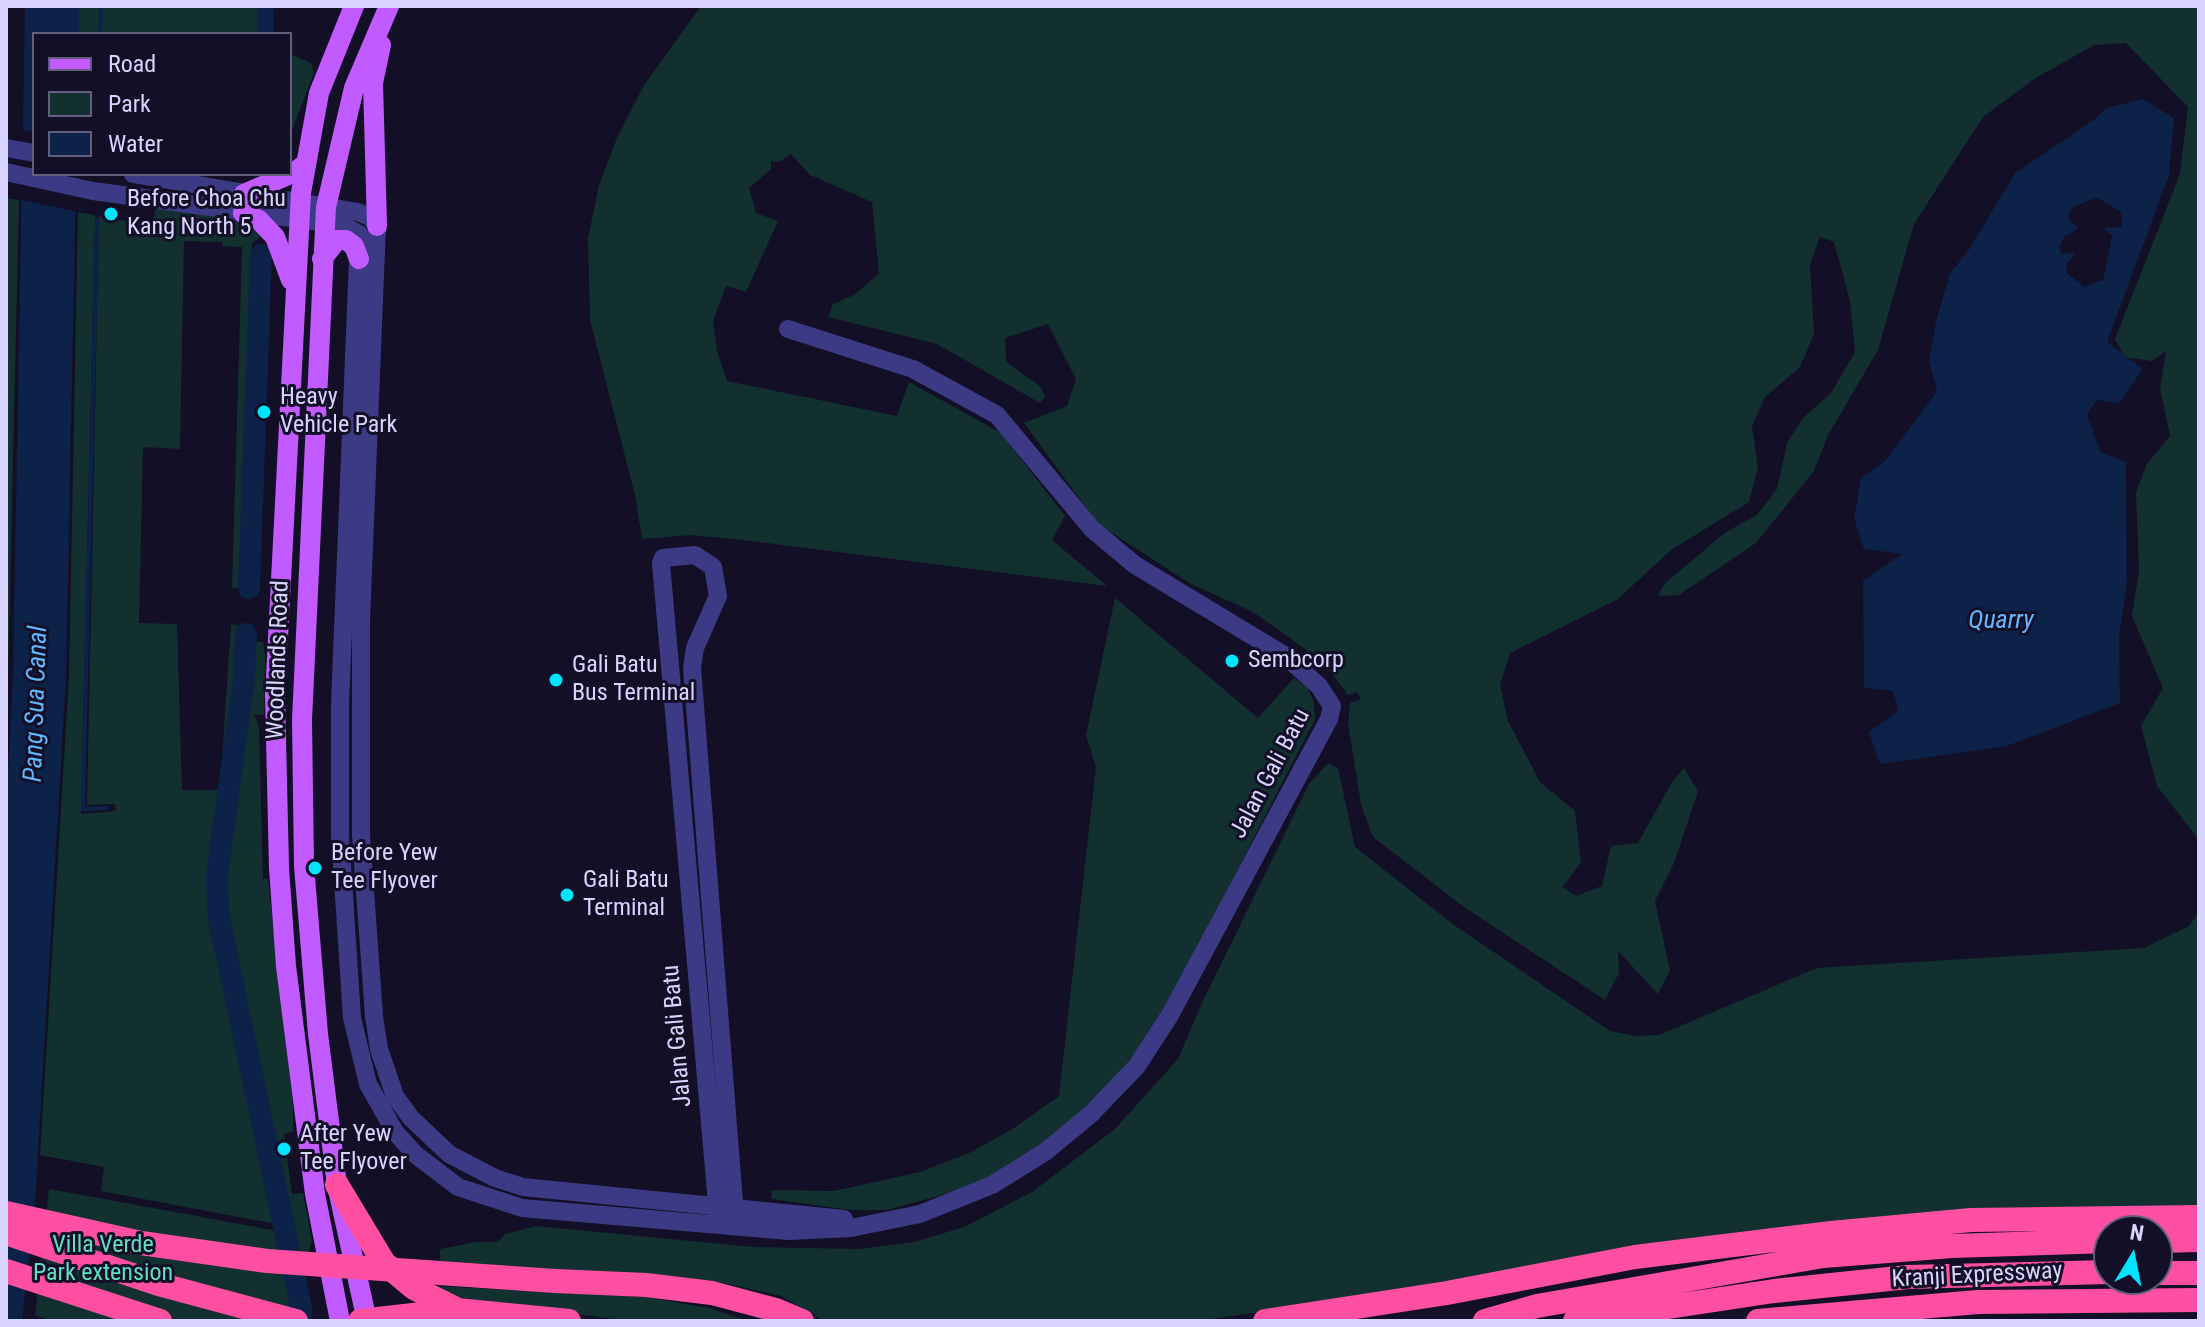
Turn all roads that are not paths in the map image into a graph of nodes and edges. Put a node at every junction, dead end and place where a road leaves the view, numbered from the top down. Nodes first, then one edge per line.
1 (354, 6) edge
2 (390, 6) edge
3 (292, 164) edge
4 (12, 174) edge
5 (141, 176) edge
6 (281, 176) edge
7 (289, 176) edge
8 (244, 203) junction
9 (299, 211) junction
10 (326, 215) junction
11 (377, 226) junction
12 (322, 259) junction
13 (359, 259) junction
14 (295, 291) junction
15 (788, 329) dead end
16 (337, 1185) junction
17 (726, 1205) junction
18 (6, 1213) edge
19 (2199, 1217) edge
20 (886, 1220) junction
21 (727, 1227) junction
22 (6, 1233) edge
23 (2199, 1240) edge
24 (2173, 1241) edge
25 (2093, 1242) edge
26 (350, 1250) junction
27 (324, 1257) junction
28 (6, 1271) edge
29 (2093, 1272) edge
30 (2173, 1273) edge
31 (2199, 1273) edge
32 (2199, 1300) edge
33 (457, 1310) junction
34 (365, 1320) edge
35 (160, 1321) edge
36 (296, 1321) edge
37 (340, 1321) edge
38 (569, 1321) edge
39 (802, 1321) edge
40 (1265, 1321) edge
41 (1485, 1321) edge
42 (1575, 1321) edge
43 (1758, 1321) edge

1 - 3 main road, Woodlands Road
2 - 10 main road, Woodlands Road
2 - 11 main road
4 - 8 street
5 - 8 street
6 - 8 main road
7 - 9 main road, Woodlands Road
8 - 9 street
8 - 14 main road
9 - 10 street
9 - 14 main road, Woodlands Road
10 - 11 street
10 - 12 main road, Woodlands Road
10 - 13 street, Jalan Gali Batu
11 - 17 street, Jalan Gali Batu
12 - 13 main road
12 - 16 main road, Woodlands Road
13 - 21 street, Jalan Gali Batu
14 - 27 main road, Woodlands Road
15 - 20 street, Jalan Gali Batu
16 - 26 main road, Woodlands Road
16 - 33 highway
17 - 17 street, Jalan Gali Batu
17 - 20 street, Jalan Gali Batu
17 - 21 street, Jalan Gali Batu
18 - 39 highway, bridge
19 - 40 highway
20 - 21 street, Jalan Gali Batu
22 - 36 highway
23 - 24 highway
25 - 41 highway
26 - 27 main road
26 - 34 main road, Woodlands Road
27 - 37 main road, Woodlands Road
28 - 35 highway
29 - 42 highway
30 - 31 highway
32 - 43 highway, Kranji Expressway
33 - 34 highway
33 - 38 highway

